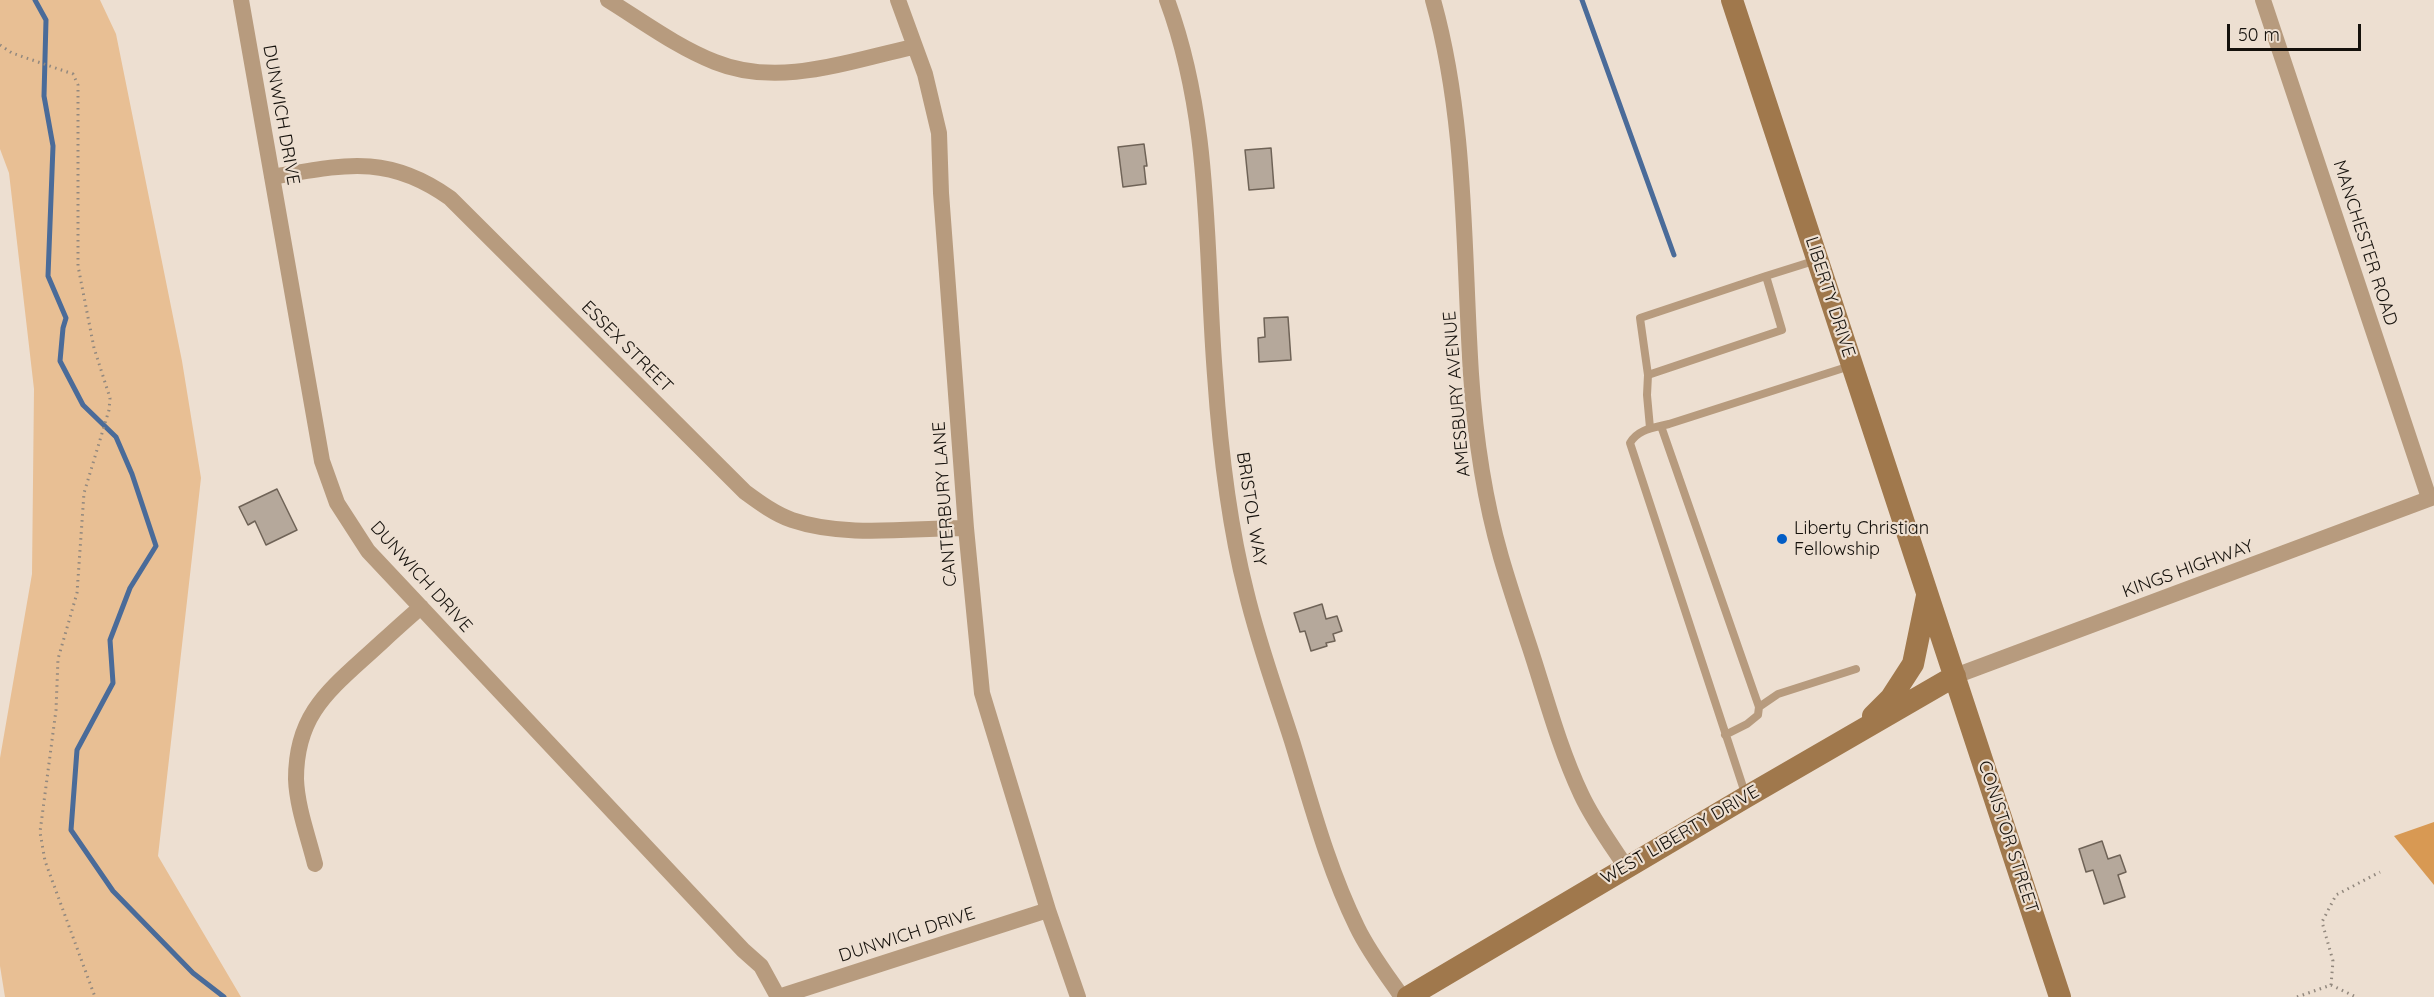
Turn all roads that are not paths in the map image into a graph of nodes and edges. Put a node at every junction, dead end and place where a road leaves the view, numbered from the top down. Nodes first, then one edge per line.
1 (241, 0) edge
2 (608, 0) edge
3 (898, 0) edge
4 (1167, 0) edge
5 (1433, 0) edge
6 (1732, 0) edge
7 (2263, 0) edge
8 (913, 47) junction
9 (272, 177) junction
10 (1817, 260) junction
11 (1766, 276) junction
12 (1852, 365) junction
13 (1648, 375) junction
14 (1661, 426) junction
15 (1650, 428) junction
16 (2432, 498) edge
17 (966, 528) junction
18 (1928, 595) junction
19 (421, 607) junction
20 (1856, 669) dead end
21 (1955, 676) junction
22 (1759, 707) junction
23 (1857, 732) junction
24 (1725, 735) junction
25 (1746, 797) junction
26 (315, 864) dead end
27 (1626, 867) junction
28 (1048, 910) junction
29 (778, 997) edge
30 (1078, 997) edge
31 (1402, 997) edge
32 (1407, 997) edge
33 (2060, 997) edge

1 - 9 street, DUNWICH DRIVE
2 - 8 street
3 - 8 street, CANTERBURY LANE
4 - 31 street, BRISTOL WAY
5 - 27 street, AMESBURY AVENUE
6 - 10 main road, LIBERTY DRIVE
7 - 16 street, MANCHESTER ROAD
8 - 17 street, CANTERBURY LANE
9 - 17 street, ESSEX STREET
9 - 19 street, DUNWICH DRIVE
10 - 11 lane
10 - 12 main road, LIBERTY DRIVE
11 - 13 lane
11 - 13 lane
12 - 14 lane
12 - 18 main road, LIBERTY DRIVE
13 - 15 lane
14 - 15 lane
14 - 22 lane
15 - 24 lane
16 - 21 street, KINGS HIGHWAY
17 - 28 street, CANTERBURY LANE
18 - 21 main road, LIBERTY DRIVE
18 - 23 main road
19 - 26 street
19 - 29 street, DUNWICH DRIVE
20 - 22 lane
21 - 23 main road, WEST LIBERTY DRIVE
21 - 33 main road, CONISTOR STREET
22 - 24 lane
23 - 25 main road, WEST LIBERTY DRIVE
24 - 25 lane
25 - 27 main road, WEST LIBERTY DRIVE
27 - 32 main road, WEST LIBERTY DRIVE
28 - 29 street, DUNWICH DRIVE
28 - 30 street, CANTERBURY LANE

